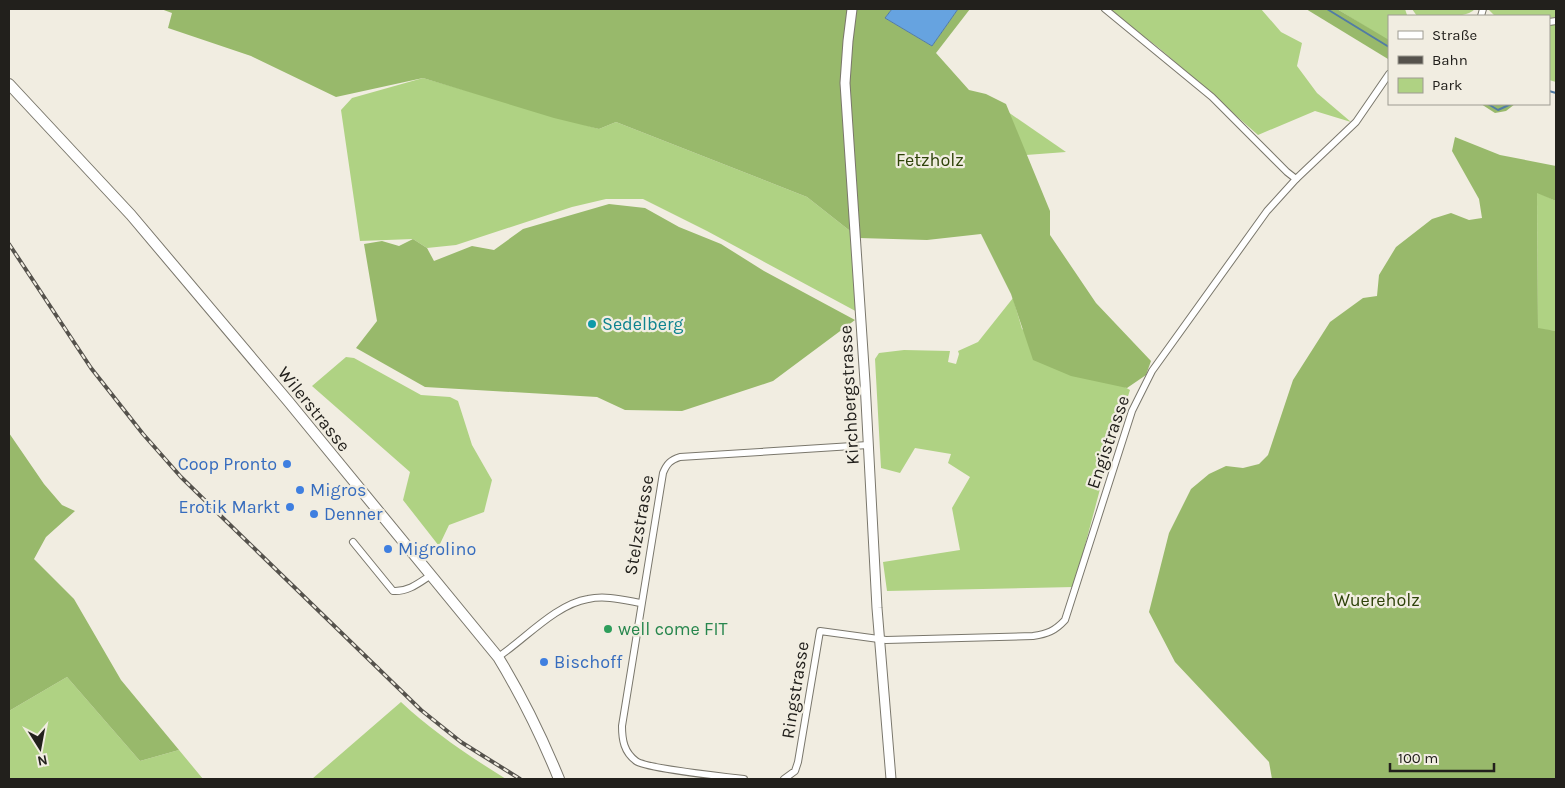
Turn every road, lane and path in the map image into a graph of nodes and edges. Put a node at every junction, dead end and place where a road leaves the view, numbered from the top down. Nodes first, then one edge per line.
1 (852, 9) edge
2 (1105, 9) edge
3 (1388, 75) edge
4 (9, 84) edge
5 (1296, 179) junction
6 (868, 445) junction
7 (352, 542) dead end
8 (431, 575) junction
9 (641, 603) junction
10 (880, 640) junction
11 (498, 657) junction
12 (559, 779) edge
13 (744, 779) edge
14 (784, 779) edge
15 (891, 779) edge

1 - 6 main road, Kirchbergstrasse
2 - 5 street
3 - 5 street, Engistrasse
4 - 8 main road, Wilerstrasse
5 - 10 street, Engistrasse
6 - 9 street, Stelzstrasse
6 - 10 main road, Kirchbergstrasse
7 - 8 street
8 - 11 main road, Wilerstrasse
9 - 11 street, Stelzstrasse
9 - 13 street
10 - 14 street, Ringstrasse
10 - 15 main road, Kirchbergstrasse
11 - 12 main road, Wilerstrasse

